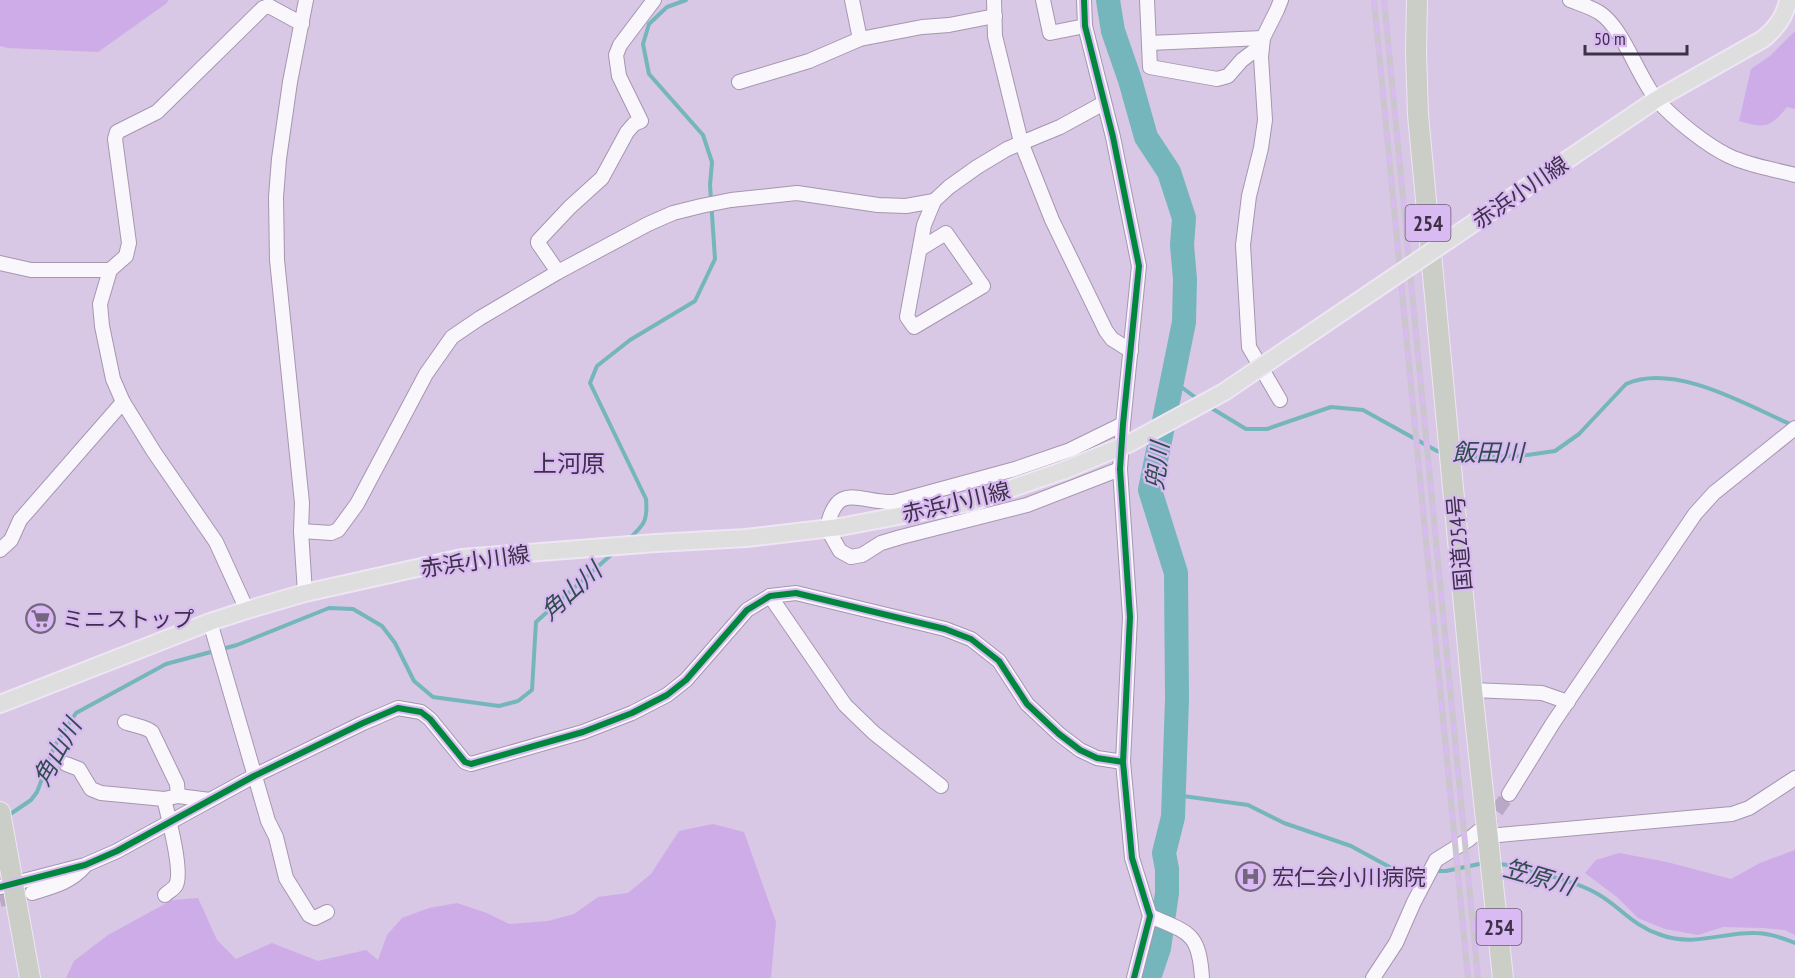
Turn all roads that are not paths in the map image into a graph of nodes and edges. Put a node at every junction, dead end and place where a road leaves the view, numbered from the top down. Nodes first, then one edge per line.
1 (306, 0) edge
2 (654, 0) edge
3 (852, 0) edge
4 (994, 0) edge
5 (1043, 0) edge
6 (1084, 0) edge
7 (1147, 0) edge
8 (1281, 0) edge
9 (1417, 0) edge
10 (1570, 0) edge
11 (1788, 0) edge
12 (995, 16) junction
13 (302, 24) junction
14 (1085, 26) junction
15 (860, 39) junction
16 (1262, 41) junction
17 (1149, 43) junction
18 (739, 82) dead end
19 (1657, 99) junction
20 (1104, 104) junction
21 (1021, 142) junction
22 (1795, 175) edge
23 (934, 201) junction
24 (920, 249) junction
25 (0, 263) edge
26 (110, 270) junction
27 (558, 272) junction
28 (1131, 351) junction
29 (1280, 400) dead end
30 (123, 402) junction
31 (1123, 424) junction
32 (1792, 431) edge
33 (1120, 469) junction
34 (827, 528) junction
35 (302, 531) junction
36 (0, 550) edge
37 (305, 593) junction
38 (770, 596) junction
39 (247, 610) junction
40 (212, 630) junction
41 (1472, 690) junction
42 (1568, 702) junction
43 (0, 704) edge
44 (125, 722) dead end
45 (1123, 762) junction
46 (66, 764) dead end
47 (254, 776) junction
48 (1795, 778) edge
49 (941, 786) dead end
50 (1509, 795) tunnel mouth
51 (171, 797) junction
52 (210, 800) junction
53 (0, 812) edge
54 (169, 823) junction
55 (1486, 840) junction
56 (85, 865) junction
57 (6, 886) edge
58 (32, 893) tunnel mouth
59 (165, 895) dead end
60 (327, 912) dead end
61 (1154, 918) junction
62 (30, 978) edge
63 (1134, 978) edge
64 (1202, 978) edge
65 (1373, 978) edge
66 (1503, 978) edge

1 - 13 street
2 - 27 street
3 - 15 street
4 - 12 street
5 - 14 street
6 - 14 street
7 - 17 street
8 - 16 street
9 - 41 highway, 国道254号 / 254
10 - 19 street
11 - 19 main road, 赤浜小川線
12 - 15 street
12 - 21 street
13 - 26 street
13 - 35 street
14 - 20 street
15 - 18 street
16 - 17 street
16 - 17 street
16 - 29 street
19 - 22 street
19 - 34 main road, 赤浜小川線, bridge
20 - 21 street
20 - 28 street
21 - 23 street
21 - 28 street
23 - 24 street
23 - 27 street
24 - 24 street
25 - 26 street
26 - 30 street
27 - 35 street
28 - 31 street
30 - 36 street
30 - 39 street
31 - 33 street
31 - 34 street
32 - 42 street
33 - 34 street
33 - 45 street
34 - 37 main road, 赤浜小川線
35 - 37 street
37 - 39 main road, 赤浜小川線
38 - 45 street
38 - 47 street
38 - 49 street
39 - 40 main road, 赤浜小川線
40 - 43 main road, 赤浜小川線
40 - 47 street
41 - 42 street
41 - 55 highway, 国道254号 / 254
42 - 50 street
44 - 51 street
45 - 61 street
46 - 51 street
47 - 52 street
47 - 60 street
48 - 55 street
51 - 52 street
51 - 54 street
52 - 54 street
53 - 57 highway
54 - 56 street
54 - 59 street
55 - 65 street
55 - 66 highway, 国道254号 / 254
56 - 57 street
56 - 58 street
57 - 62 highway
61 - 63 street
61 - 64 street

